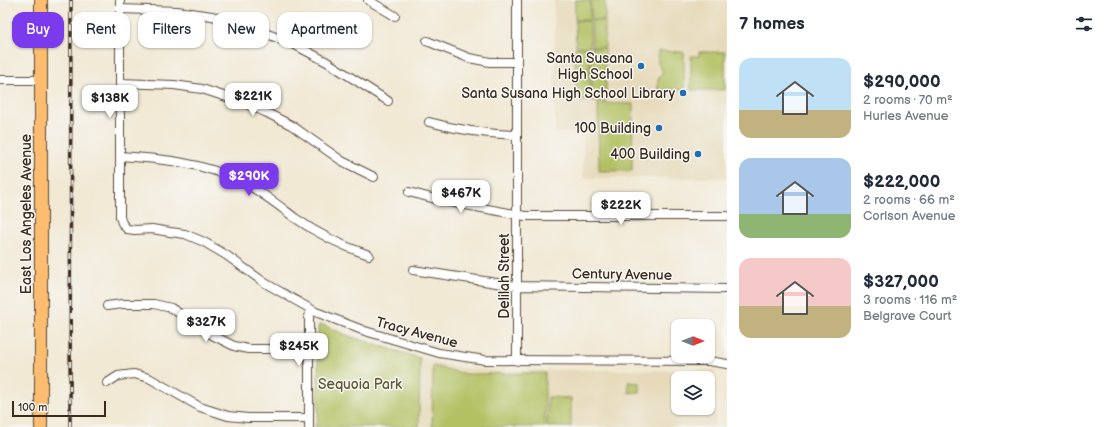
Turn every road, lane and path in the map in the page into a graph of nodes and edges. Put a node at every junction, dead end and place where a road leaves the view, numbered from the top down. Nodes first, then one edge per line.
1 (41, 0) edge
2 (120, 0) edge
3 (368, 0) edge
4 (517, 0) edge
5 (121, 9) junction
6 (395, 16) dead end
7 (427, 41) dead end
8 (517, 62) junction
9 (0, 80) edge
10 (40, 80) junction
11 (120, 83) junction
12 (388, 102) dead end
13 (429, 122) dead end
14 (517, 135) junction
15 (120, 156) junction
16 (374, 177) dead end
17 (409, 192) dead end
18 (517, 214) junction
19 (727, 216) edge
20 (369, 255) dead end
21 (413, 270) dead end
22 (516, 286) junction
23 (727, 289) edge
24 (107, 306) dead end
25 (310, 309) junction
26 (309, 349) junction
27 (517, 361) junction
28 (727, 364) edge
29 (107, 383) dead end
30 (309, 423) edge
31 (41, 427) edge

1 - 10 main road, East Los Angeles Avenue
2 - 5 street
3 - 6 street
4 - 8 street, Delilah Street
5 - 11 street
5 - 12 street
7 - 8 street
8 - 14 street, Delilah Street
9 - 10 street
10 - 31 main road, East Los Angeles Avenue
11 - 15 street
11 - 16 street
13 - 14 street
14 - 18 street, Delilah Street
15 - 20 street
15 - 25 street, Tracy Avenue
17 - 18 street
18 - 19 street
18 - 22 street, Delilah Street
21 - 22 street, Century Avenue
22 - 23 street, Century Avenue
22 - 27 street, Delilah Street
24 - 26 street
25 - 26 street
25 - 27 street, Tracy Avenue
26 - 30 street
27 - 28 street, Tracy Avenue
29 - 30 street

